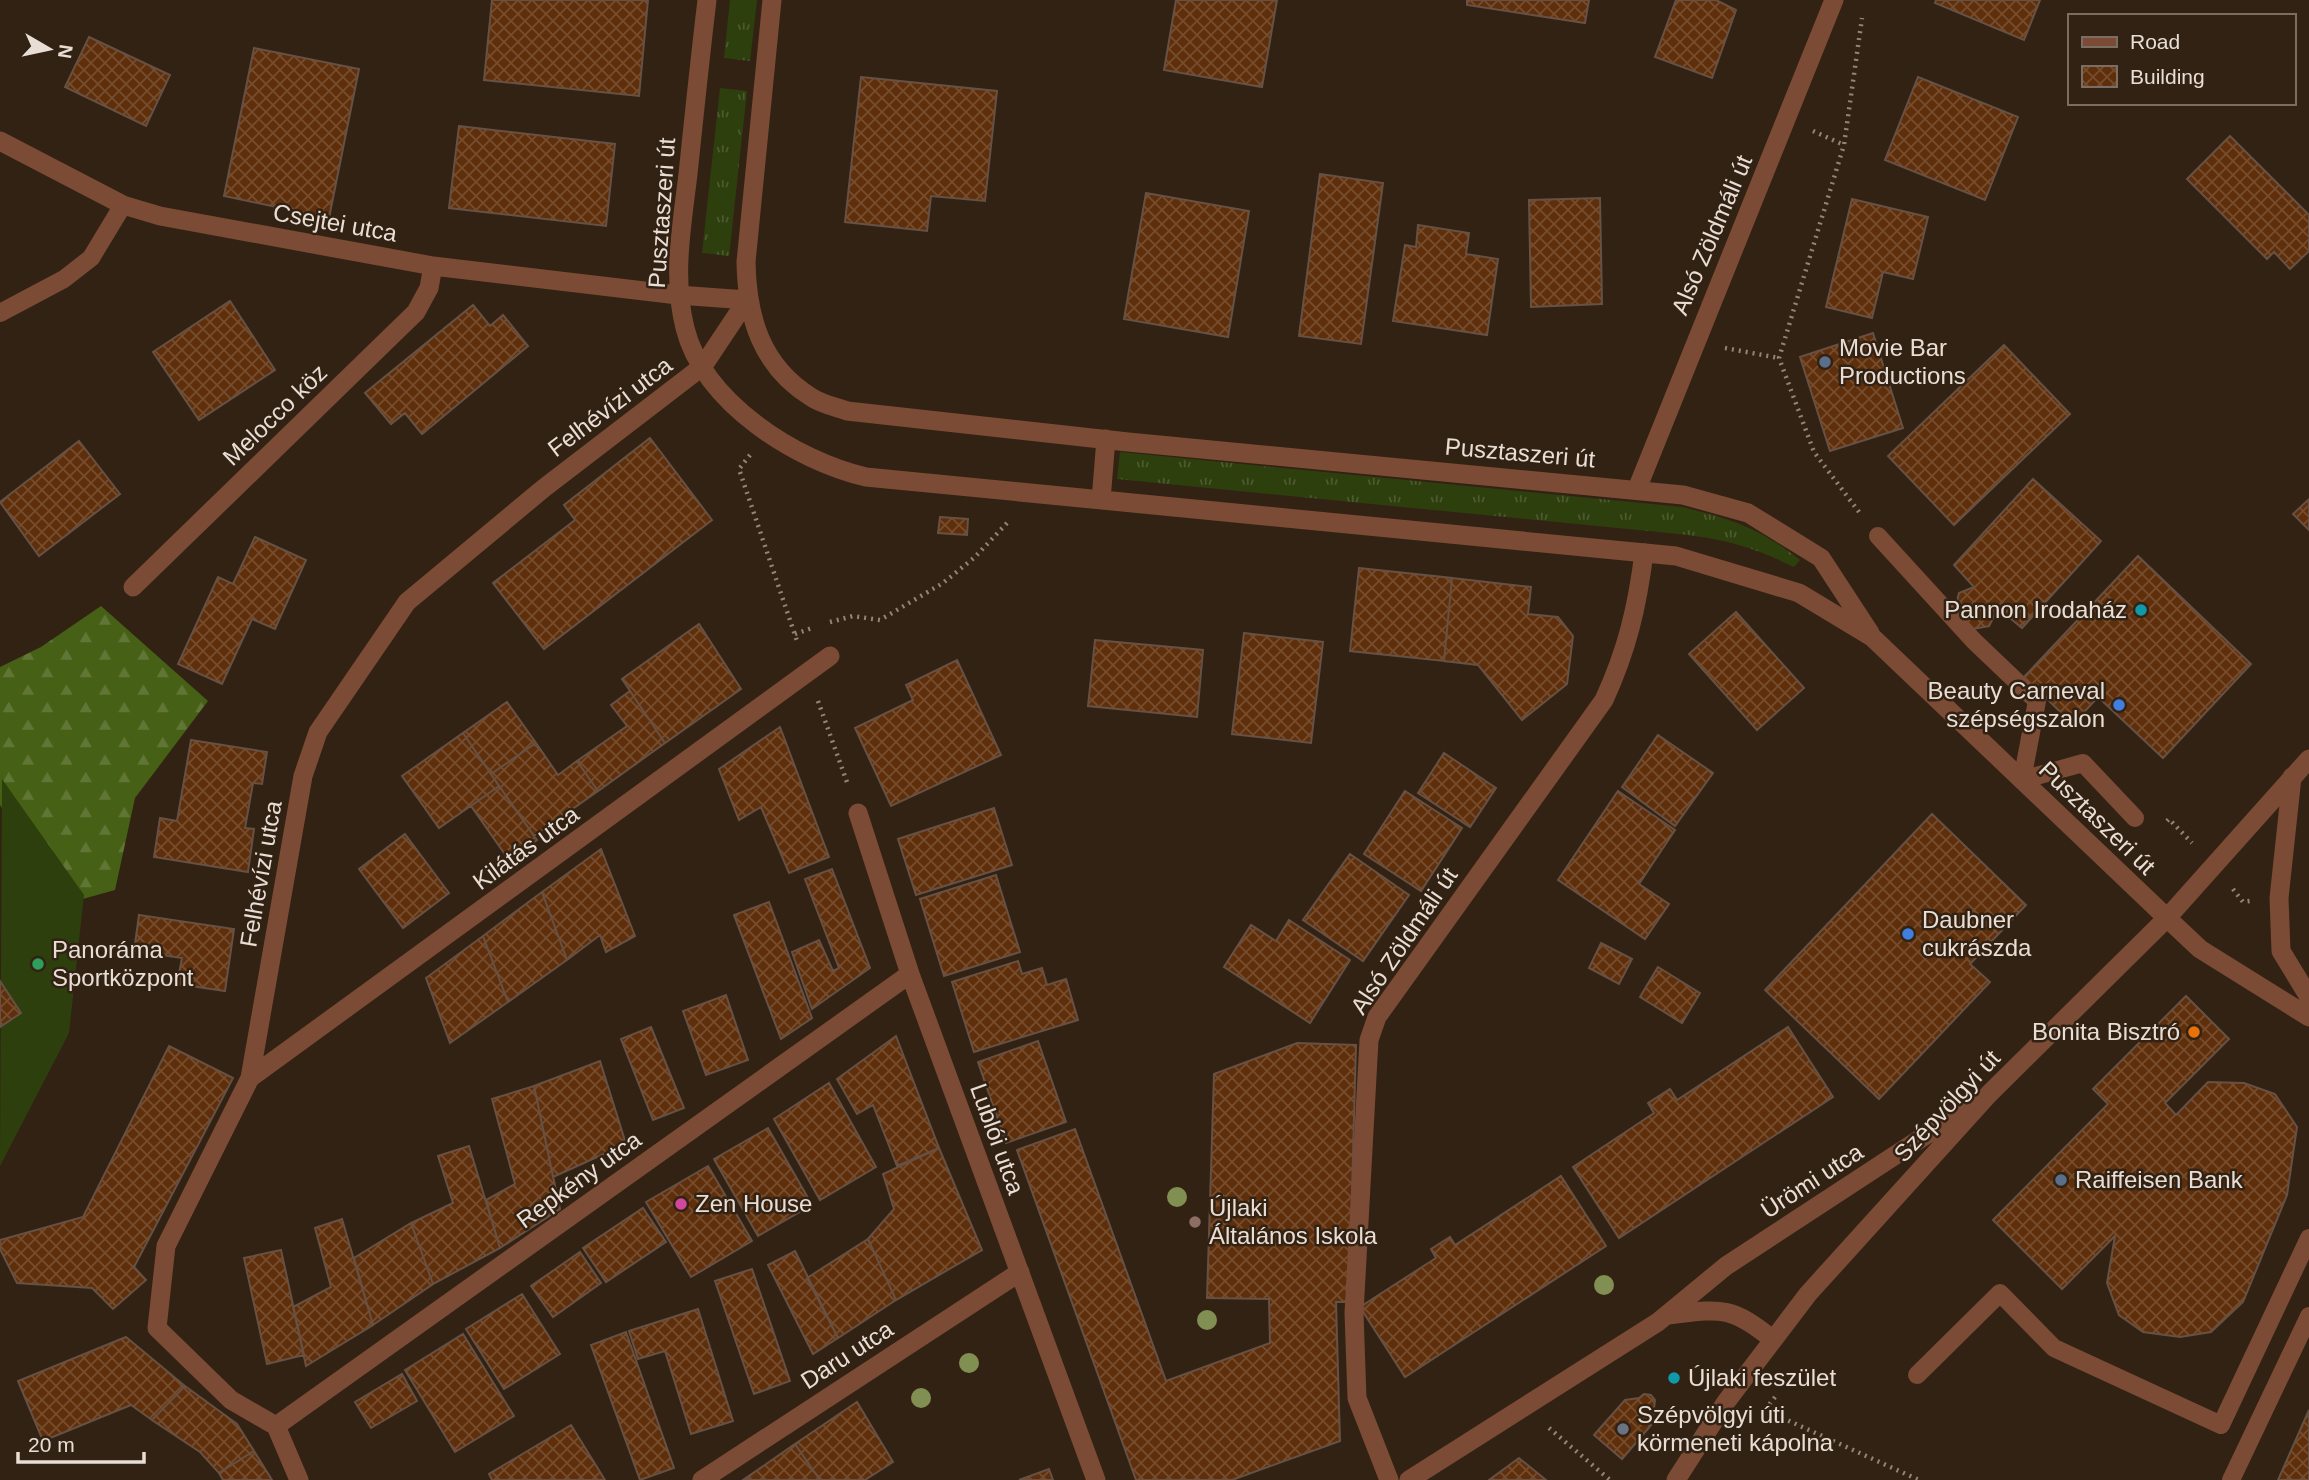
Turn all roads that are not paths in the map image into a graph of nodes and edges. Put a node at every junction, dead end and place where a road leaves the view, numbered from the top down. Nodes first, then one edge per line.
1 (707, 0) edge
2 (772, 0) edge
3 (1834, 0) edge
4 (0, 141) edge
5 (123, 205) junction
6 (433, 266) junction
7 (678, 295) junction
8 (747, 300) junction
9 (0, 313) edge
10 (703, 366) junction
11 (1106, 439) junction
12 (1637, 489) junction
13 (1101, 500) junction
14 (1878, 536) dead end
15 (1644, 553) junction
16 (133, 587) dead end
17 (1872, 637) junction
18 (830, 656) dead end
19 (2309, 759) edge
20 (2292, 777) junction
21 (2022, 780) junction
22 (858, 813) road end
23 (2135, 818) dead end
24 (2167, 918) junction
25 (910, 974) junction
26 (2309, 997) edge
27 (2309, 1017) edge
28 (250, 1078) junction
29 (1989, 1094) junction
30 (2309, 1238) edge
31 (1020, 1272) junction
32 (1667, 1315) junction
33 (2309, 1316) edge
34 (1772, 1339) junction
35 (1917, 1375) dead end
36 (276, 1426) junction
37 (299, 1480) edge
38 (702, 1480) edge
39 (1096, 1480) edge
40 (1389, 1480) edge
41 (1409, 1480) edge
42 (1676, 1480) edge
43 (2231, 1480) edge

1 - 7 street, Pusztaszeri út
2 - 8 street, Pusztaszeri út
3 - 12 street, Alsó Zöldmáli út
4 - 5 street, Csejtei utca
5 - 6 street, Csejtei utca
5 - 9 lane
6 - 7 street, Csejtei utca
6 - 16 street, Melocco köz
7 - 8 street, Csejtei utca
7 - 10 street, Pusztaszeri út
8 - 10 street, Felhévízi utca
8 - 11 street, Pusztaszeri út
10 - 13 street, Pusztaszeri út
10 - 28 street, Felhévízi utca
11 - 12 street, Pusztaszeri út
11 - 13 street
12 - 17 street, Pusztaszeri út
13 - 15 street, Pusztaszeri út
14 - 21 lane
15 - 17 street, Pusztaszeri út
15 - 40 street, Alsó Zöldmáli út
17 - 21 street, Pusztaszeri út
18 - 28 street, Kilátás utca
19 - 20 street, Szépvölgyi út
20 - 24 street, Szépvölgyi út
20 - 26 street
21 - 23 lane
21 - 24 street, Pusztaszeri út
22 - 25 street, Lublói utca
24 - 27 street, Pusztaszeri út
24 - 29 street, Szépvölgyi út
25 - 31 street, Lublói utca
25 - 36 street, Repkény utca
28 - 36 street, Felhévízi utca
29 - 32 street, Ürömi utca
29 - 34 street, Szépvölgyi út
30 - 35 lane
31 - 38 street, Daru utca
31 - 39 street, Lublói utca
32 - 34 street, Ürömi utca
32 - 41 street, Ürömi utca
33 - 43 lane
34 - 42 street, Szépvölgyi út
36 - 37 street

